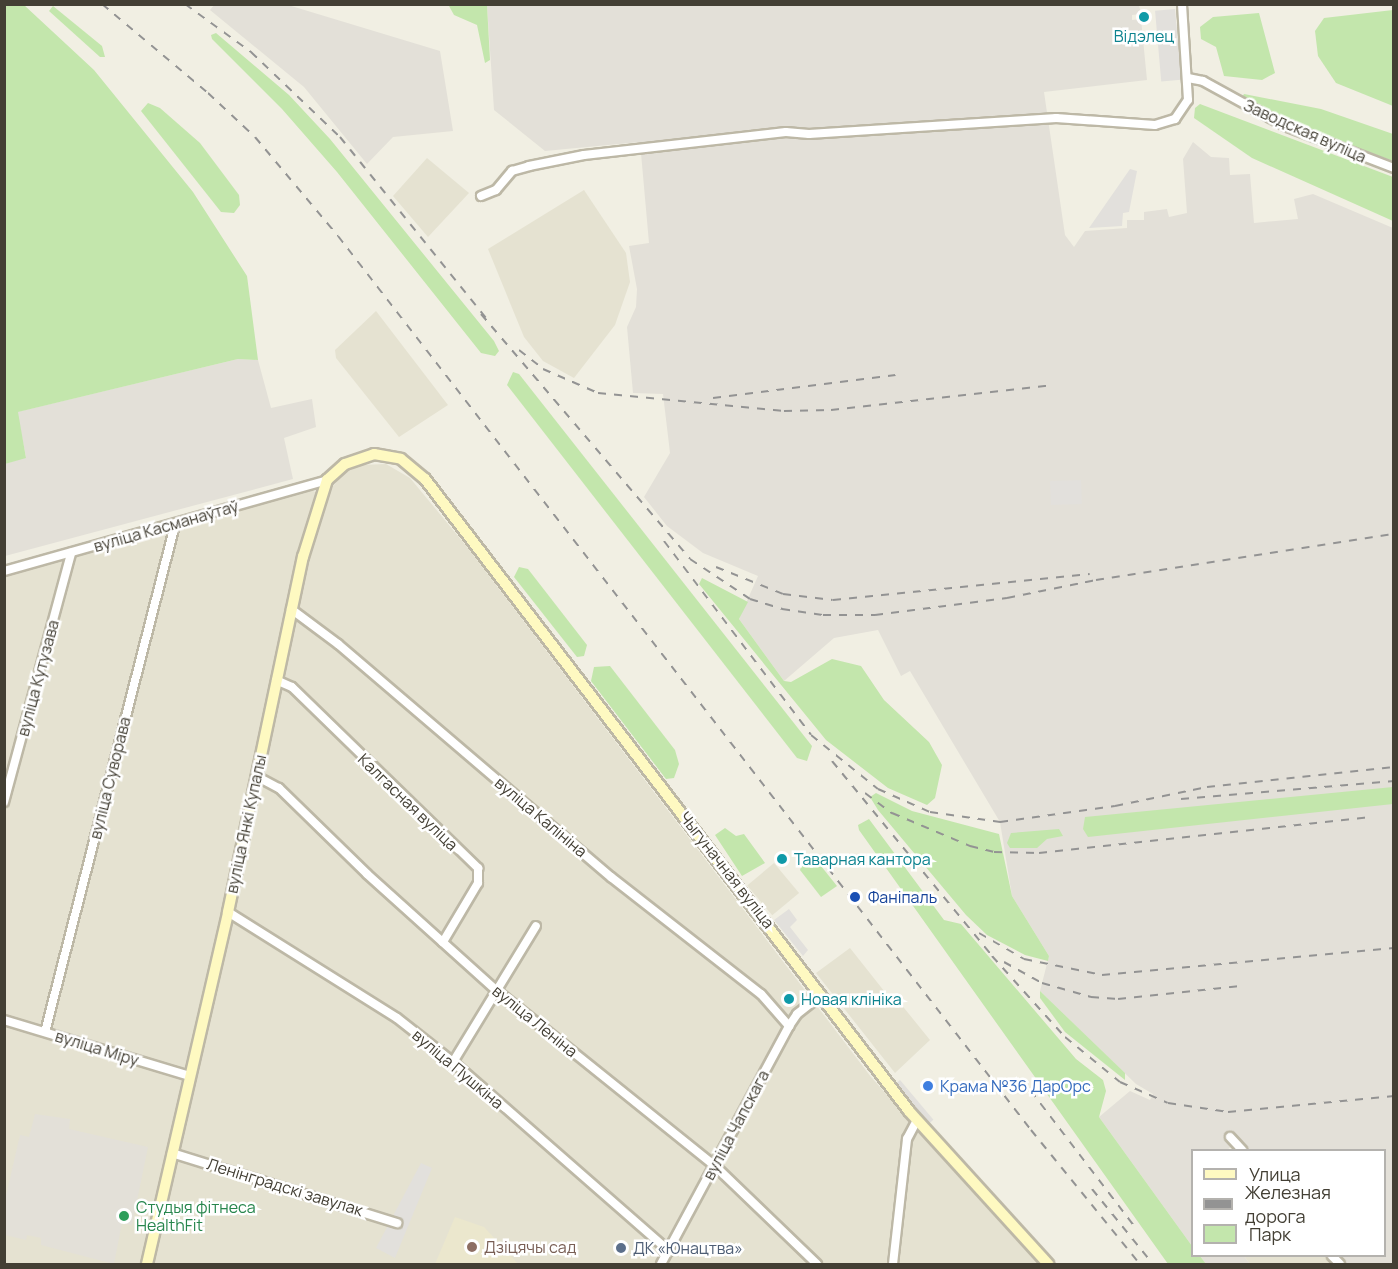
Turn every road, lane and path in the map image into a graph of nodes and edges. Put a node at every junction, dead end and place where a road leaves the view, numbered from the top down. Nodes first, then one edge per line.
1 (1182, 4) edge
2 (1188, 78) junction
3 (1394, 168) edge
4 (481, 196) dead end
5 (327, 480) junction
6 (175, 525) junction
7 (71, 553) junction
8 (4, 571) edge
9 (291, 609) junction
10 (276, 680) junction
11 (256, 776) junction
12 (4, 802) edge
13 (228, 912) junction
14 (536, 926) dead end
15 (442, 942) junction
16 (496, 990) junction
17 (821, 995) junction
18 (4, 1020) edge
19 (789, 1026) junction
20 (45, 1032) junction
21 (453, 1062) junction
22 (189, 1076) junction
23 (917, 1120) junction
24 (1230, 1137) dead end
25 (1241, 1149) edge
26 (172, 1153) junction
27 (714, 1165) junction
28 (397, 1223) dead end
29 (669, 1251) junction
30 (147, 1264) edge
31 (661, 1264) edge
32 (817, 1264) edge
33 (893, 1264) edge
34 (1048, 1264) edge

1 - 2 street
2 - 3 street, Заводская вуліца
2 - 4 street
5 - 6 street, вуліца Касманаўтаў
5 - 9 street, вуліца Янкі Купалы
5 - 17 street, Чыгуначная вуліца
6 - 7 street, вуліца Касманаўтаў
6 - 20 street, вуліца Суворава
7 - 8 street, вуліца Касманаўтаў
7 - 12 street, вуліца Кутузава
9 - 10 street, вуліца Янкі Купалы
9 - 19 street, вуліца Калініна
10 - 11 street, вуліца Янкі Купалы
10 - 15 street, Калгасная вуліца
11 - 13 street, вуліца Янкі Купалы
11 - 15 street, вуліца Леніна
13 - 21 street, вуліца Пушкіна
13 - 22 street, вуліца Янкі Купалы
14 - 16 street
15 - 16 street, вуліца Леніна
16 - 21 street
16 - 27 street, вуліца Леніна
17 - 19 street, вуліца Чапскага
17 - 23 street, Чыгуначная вуліца
18 - 20 street, вуліца Міру
19 - 27 street, вуліца Чапскага
20 - 22 street, вуліца Міру
21 - 29 street, вуліца Пушкіна
22 - 26 street, вуліца Янкі Купалы
23 - 33 street
23 - 34 street, Чыгуначная вуліца
24 - 25 street
26 - 28 street, Ленінградскі завулак
26 - 30 street, вуліца Янкі Купалы
27 - 29 street, вуліца Чапскага
27 - 32 street, вуліца Леніна
29 - 31 street, вуліца Чапскага

